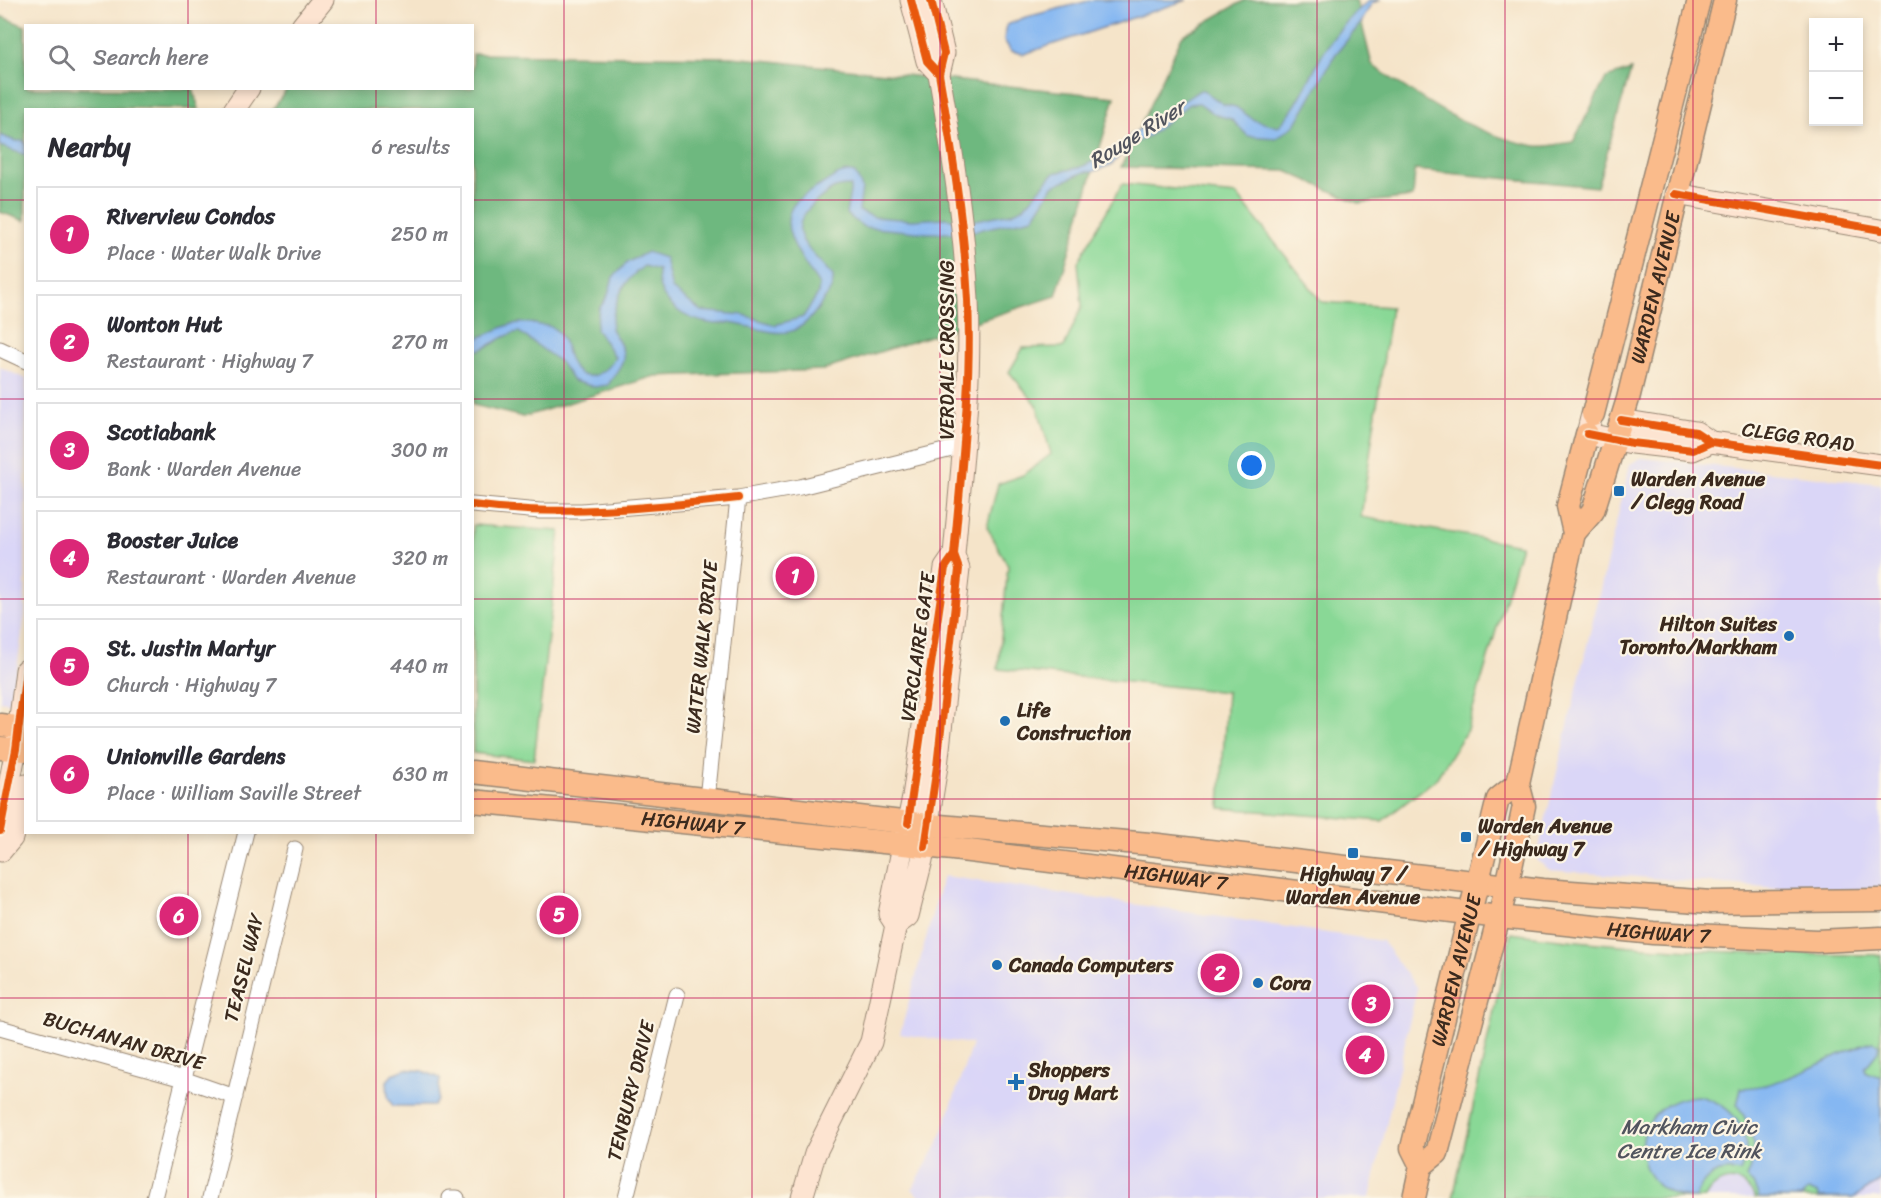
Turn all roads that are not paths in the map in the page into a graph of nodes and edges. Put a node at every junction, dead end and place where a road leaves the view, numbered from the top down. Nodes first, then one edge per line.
1 (323, 0) edge
2 (910, 0) edge
3 (931, 0) edge
4 (1699, 0) edge
5 (1725, 0) edge
6 (304, 24) edge
7 (939, 74) junction
8 (248, 90) edge
9 (235, 108) edge
10 (1676, 194) junction
11 (1881, 230) edge
12 (0, 349) edge
13 (24, 360) edge
14 (1590, 424) junction
15 (1618, 430) junction
16 (964, 446) junction
17 (1881, 465) edge
18 (738, 498) junction
19 (474, 505) edge
20 (1574, 533) junction
21 (954, 555) junction
22 (24, 679) edge
23 (14, 726) edge
24 (14, 749) edge
25 (474, 772) edge
26 (1518, 783) junction
27 (24, 793) edge
28 (707, 799) junction
29 (474, 801) edge
30 (245, 834) edge
31 (916, 835) junction
32 (0, 846) edge
33 (295, 849) dead end
34 (1476, 881) junction
35 (1507, 886) junction
36 (1881, 900) edge
37 (1469, 912) junction
38 (1499, 917) junction
39 (1881, 938) edge
40 (677, 994) dead end
41 (0, 1028) edge
42 (183, 1078) junction
43 (235, 1097) junction
44 (1421, 1166) junction
45 (154, 1198) edge
46 (210, 1198) edge
47 (450, 1198) edge
48 (457, 1198) edge
49 (626, 1198) edge
50 (802, 1198) edge
51 (1414, 1198) edge

1 - 6 main road
2 - 7 main road, VERDALE CROSSING
3 - 7 main road, VERDALE CROSSING
4 - 14 main road, WARDEN AVENUE
5 - 10 main road, WARDEN AVENUE
7 - 16 main road, VERDALE CROSSING
8 - 9 main road
10 - 11 main road
10 - 15 main road, WARDEN AVENUE
12 - 13 street
14 - 15 main road, CLEGG ROAD
14 - 20 main road, WARDEN AVENUE
15 - 17 main road, CLEGG ROAD
15 - 20 main road, WARDEN AVENUE
16 - 18 street
16 - 21 main road, VERDALE CROSSING
18 - 19 street
18 - 28 street, WATER WALK DRIVE
20 - 26 main road, WARDEN AVENUE
21 - 31 main road, VERCLAIRE GATE
21 - 31 main road, VERCLAIRE GATE
22 - 23 main road
23 - 24 main road
24 - 32 main road
25 - 28 main road, HIGHWAY 7
26 - 34 main road, WARDEN AVENUE
26 - 35 main road, WARDEN AVENUE
27 - 32 main road
28 - 31 main road, HIGHWAY 7
29 - 31 main road, HIGHWAY 7
30 - 42 street
31 - 34 main road, HIGHWAY 7
31 - 37 main road, HIGHWAY 7
31 - 50 main road, VERCLAIRE GATE
33 - 43 street, TEASEL WAY
34 - 35 main road, HIGHWAY 7
34 - 37 main road, WARDEN AVENUE
35 - 36 main road, HIGHWAY 7
35 - 38 main road, WARDEN AVENUE
37 - 38 main road, HIGHWAY 7
37 - 44 main road, WARDEN AVENUE
38 - 39 main road, HIGHWAY 7
38 - 44 main road, WARDEN AVENUE
40 - 49 street, TENBURY DRIVE
41 - 42 street, BUCHANAN DRIVE
42 - 43 street, BUCHANAN DRIVE
42 - 45 street
43 - 46 street, TEASEL WAY
44 - 51 main road, WARDEN AVENUE
47 - 48 street

